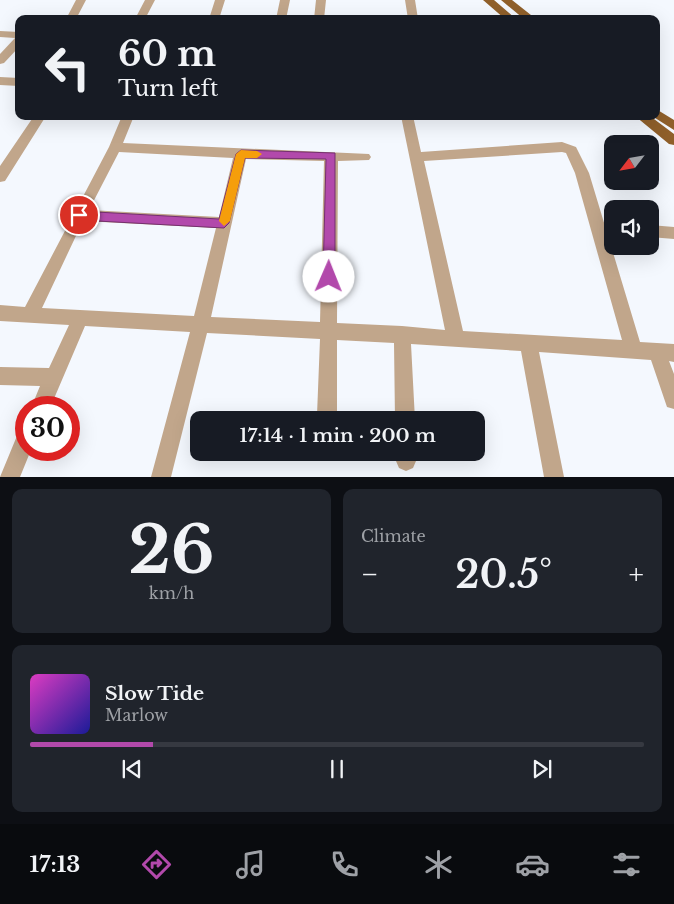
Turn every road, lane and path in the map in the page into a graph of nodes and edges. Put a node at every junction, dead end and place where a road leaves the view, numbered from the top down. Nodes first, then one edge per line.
1 (81, 0) edge
2 (150, 0) edge
3 (220, 0) edge
4 (285, 0) edge
5 (321, 0) edge
6 (410, 0) edge
7 (488, 0) edge
8 (506, 0) edge
9 (73, 15) edge
10 (142, 15) edge
11 (215, 15) edge
12 (282, 15) edge
13 (319, 15) edge
14 (412, 15) edge
15 (507, 15) edge
16 (525, 15) edge
17 (0, 34) edge
18 (15, 35) edge
19 (15, 44) edge
20 (0, 61) edge
21 (0, 81) edge
22 (15, 82) edge
23 (660, 116) edge
24 (37, 120) edge
25 (126, 120) edge
26 (408, 120) edge
27 (646, 120) edge
28 (674, 126) edge
29 (674, 141) edge
30 (115, 147) junction
31 (241, 154) junction
32 (331, 156) junction
33 (364, 157) dead end
34 (416, 157) junction
35 (0, 176) edge
36 (79, 215) junction
37 (224, 223) junction
38 (604, 226) edge
39 (659, 232) edge
40 (674, 233) edge
41 (611, 255) edge
42 (0, 313) edge
43 (30, 315) junction
44 (80, 319) junction
45 (201, 323) junction
46 (329, 331) junction
47 (402, 334) junction
48 (456, 339) junction
49 (528, 342) junction
50 (634, 350) junction
51 (665, 352) edge
52 (0, 376) edge
53 (54, 377) junction
54 (45, 396) edge
55 (674, 400) edge
56 (327, 411) edge
57 (405, 411) edge
58 (16, 461) edge
59 (9, 476) edge
60 (161, 476) edge
61 (554, 476) edge

1 - 9 street
2 - 10 street
3 - 11 street
4 - 12 street
5 - 13 street
6 - 14 street
7 - 15 main road
8 - 16 main road
17 - 18 street
19 - 20 street
21 - 22 street
23 - 28 main road
24 - 35 street
25 - 30 street
26 - 34 street
27 - 29 main road
30 - 31 street
30 - 36 street
31 - 32 street
31 - 37 street
32 - 33 street
32 - 46 street
34 - 38 street
34 - 48 street
36 - 37 street
36 - 43 street
37 - 45 street
39 - 40 street
41 - 50 street
42 - 43 street
43 - 44 street
44 - 45 street
44 - 53 street
45 - 46 street
45 - 60 street
46 - 47 street
46 - 56 street
47 - 48 street
47 - 57 street
48 - 49 street
49 - 50 street
49 - 61 street
50 - 51 street
51 - 55 street
52 - 53 street
53 - 54 street
58 - 59 street

